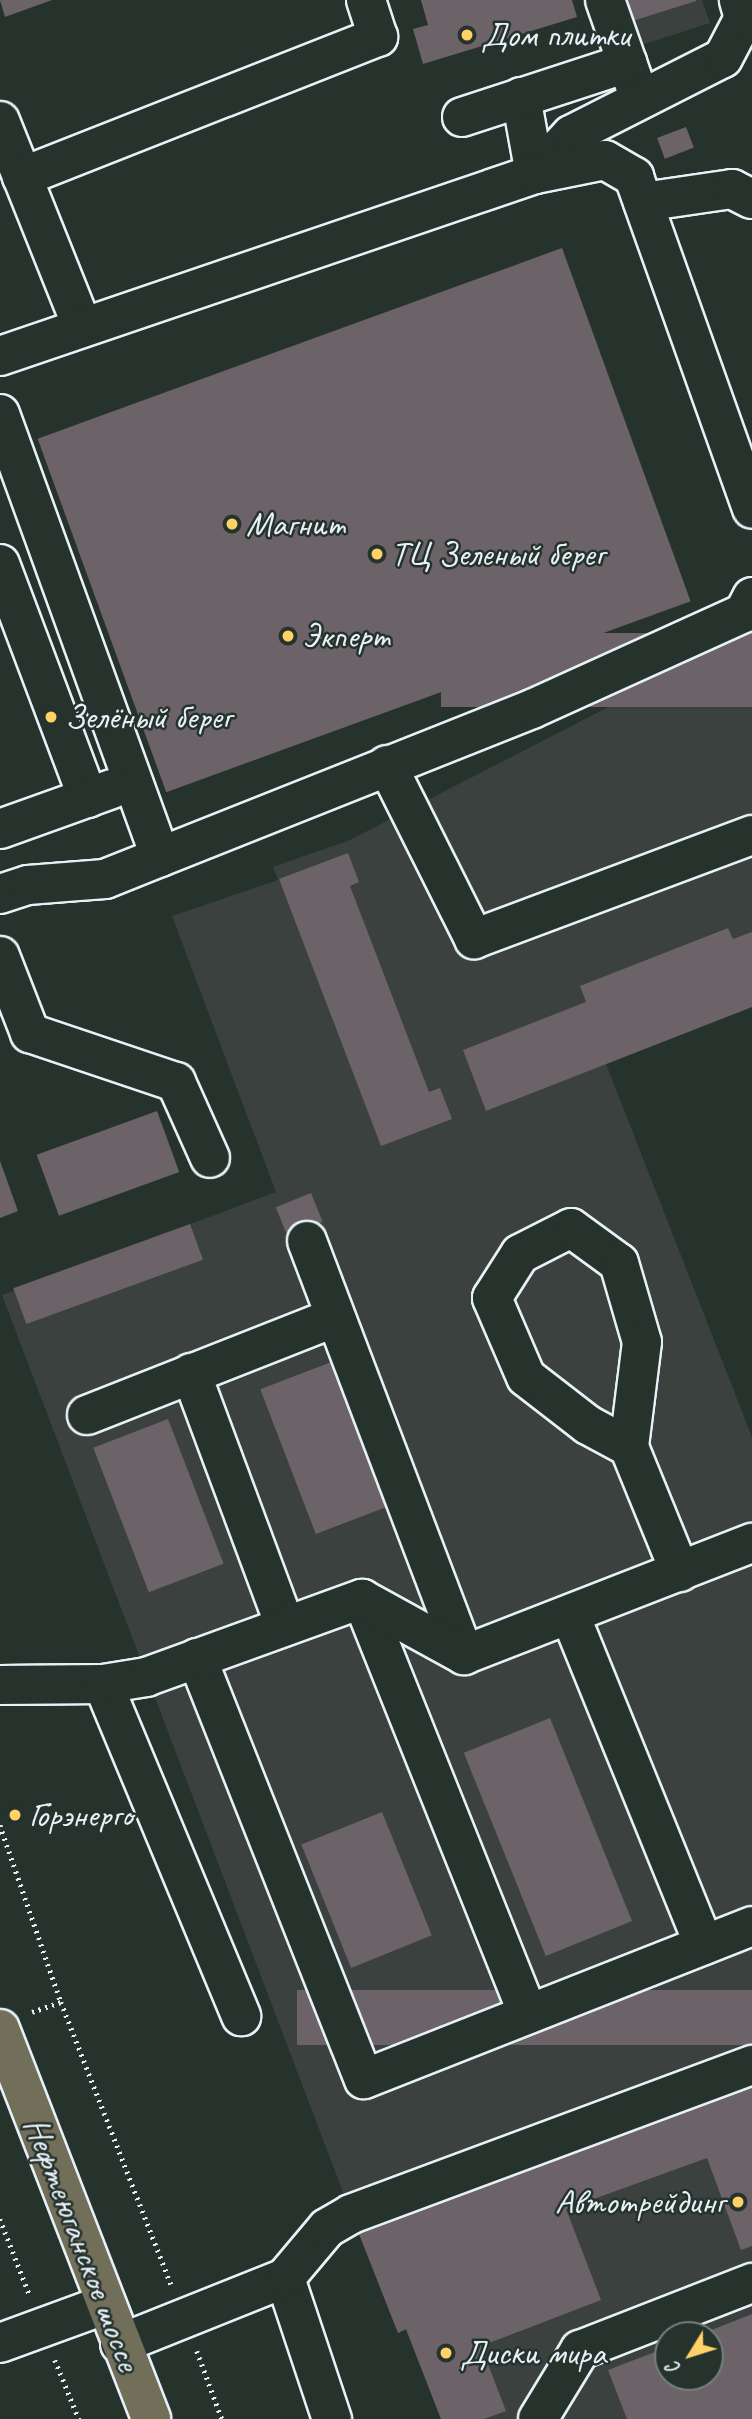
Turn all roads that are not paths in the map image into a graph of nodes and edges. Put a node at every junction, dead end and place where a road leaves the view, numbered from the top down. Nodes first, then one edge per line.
1 (366, 0) edge
2 (605, 0) edge
3 (738, 0) edge
4 (627, 64) junction
5 (521, 97) junction
6 (640, 100) junction
7 (462, 117) dead end
8 (0, 121) edge
9 (535, 174) junction
10 (22, 177) junction
11 (752, 199) edge
12 (643, 202) junction
13 (82, 326) junction
14 (0, 355) edge
15 (1, 420) edge
16 (752, 509) edge
17 (0, 564) edge
18 (752, 597) edge
19 (387, 765) junction
20 (131, 782) junction
21 (88, 798) junction
22 (0, 829) edge
23 (752, 835) edge
24 (160, 857) junction
25 (0, 894) edge
26 (0, 956) edge
27 (210, 1158) dead end
28 (307, 1241) dead end
29 (333, 1318) junction
30 (191, 1373) junction
31 (87, 1415) dead end
32 (629, 1447) junction
33 (752, 1543) edge
34 (680, 1572) junction
35 (362, 1599) junction
36 (570, 1615) junction
37 (285, 1626) junction
38 (464, 1655) junction
39 (197, 1658) junction
40 (103, 1684) junction
41 (0, 1685) edge
42 (752, 1926) edge
43 (704, 1945) junction
44 (528, 2014) junction
45 (241, 2016) dead end
46 (0, 2029) edge
47 (752, 2065) edge
48 (285, 2278) junction
49 (752, 2283) edge
50 (104, 2305) junction
51 (0, 2343) edge
52 (120, 2344) junction
53 (151, 2419) edge
54 (332, 2419) edge
55 (538, 2419) edge

1 - 10 lane
2 - 4 lane
3 - 6 lane
4 - 5 lane
4 - 6 lane
5 - 7 lane
5 - 9 lane
6 - 9 lane
8 - 10 lane
9 - 12 lane
9 - 13 lane
10 - 13 lane
11 - 12 lane
12 - 16 lane
13 - 14 lane
15 - 20 lane
17 - 21 lane
18 - 19 lane
19 - 23 lane
19 - 24 lane
20 - 21 lane
20 - 24 lane
21 - 22 lane
24 - 25 lane
26 - 27 lane
28 - 29 lane
29 - 30 lane
29 - 38 lane
30 - 31 lane
30 - 37 lane
32 - 32 lane
32 - 34 lane
33 - 34 lane
34 - 36 lane
35 - 37 lane
35 - 38 lane
35 - 44 lane
36 - 38 lane
36 - 43 lane
37 - 39 lane
39 - 40 lane
39 - 44 lane
40 - 41 lane
40 - 45 lane
42 - 43 lane
43 - 44 lane
46 - 50 main road, Нефтеюганское шоссе
47 - 48 lane
48 - 52 lane
48 - 54 lane
49 - 55 lane
50 - 51 lane
50 - 52 main road, Нефтеюганское шоссе
52 - 53 main road, Нефтеюганское шоссе

